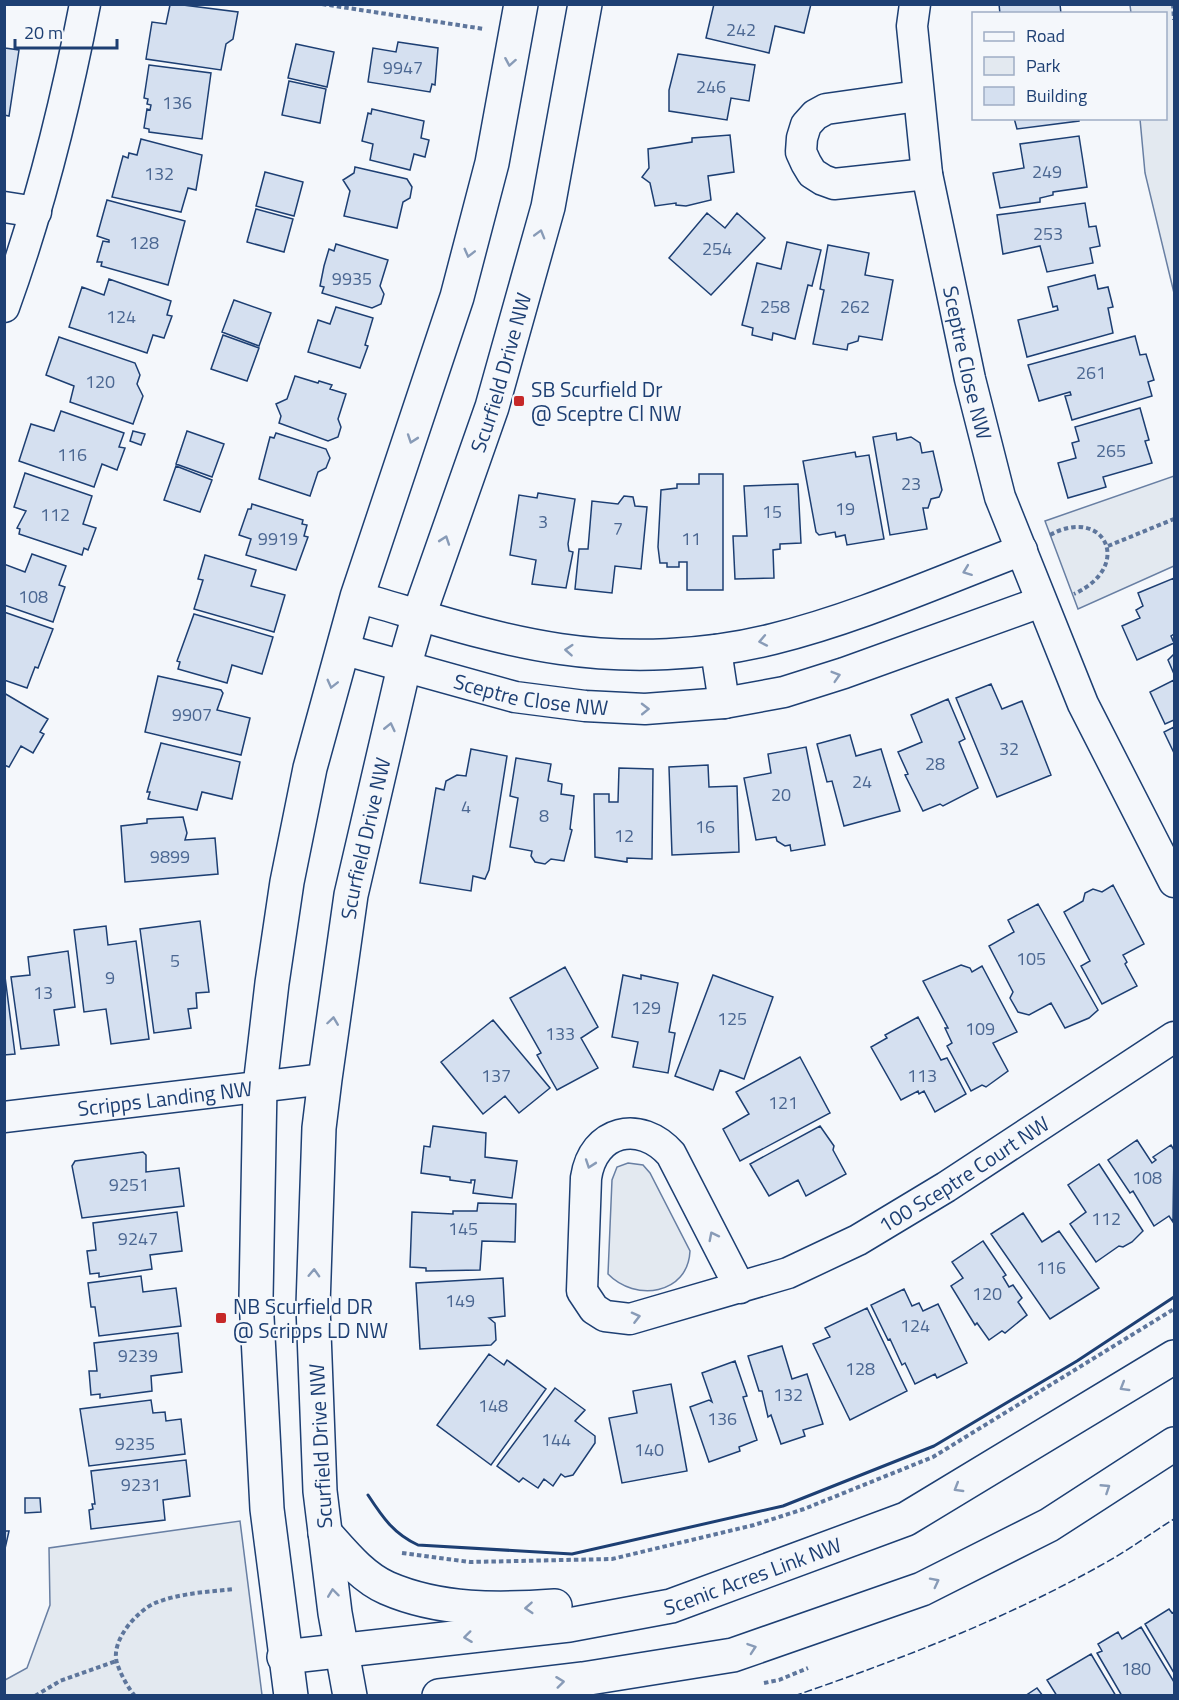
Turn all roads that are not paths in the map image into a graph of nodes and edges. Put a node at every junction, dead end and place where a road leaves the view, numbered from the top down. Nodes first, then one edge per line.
1 (85, 4) edge
2 (585, 4) edge
3 (915, 4) edge
4 (518, 19) edge
5 (918, 96) junction
6 (927, 174) junction
7 (4, 207) edge
8 (36, 212) junction
9 (5, 302) edge
10 (1022, 550) junction
11 (357, 597) junction
12 (1041, 602) junction
13 (419, 615) junction
14 (342, 649) junction
15 (716, 650) junction
16 (404, 667) junction
17 (724, 703) junction
18 (1174, 882) edge
19 (1174, 1037) edge
20 (325, 1079) junction
21 (260, 1086) junction
22 (4, 1117) edge
23 (740, 1288) junction
24 (1174, 1356) edge
25 (1174, 1444) edge
26 (325, 1533) junction
27 (671, 1606) junction
28 (342, 1650) junction
29 (284, 1657) junction
30 (291, 1695) edge
31 (350, 1695) edge
32 (439, 1695) edge

1 - 8 street
13 -> 2 street, Scurfield Drive NW
3 - 5 street, Sceptre Close NW
4 -> 11 street
5 - 6 street, Sceptre Close NW
5 - 6 street
6 - 10 street, Sceptre Close NW
7 - 8 street
8 - 9 street
10 - 12 street, Sceptre Close NW
10 -> 15 street
11 - 13 street
11 - 14 street
17 -> 12 street, Sceptre Close NW
12 - 18 street, Sceptre Close NW
15 -> 13 street
13 - 16 street, Scurfield Drive NW
14 - 16 street, Sceptre Close NW
14 -> 21 street
15 - 17 street
16 -> 17 street, Sceptre Close NW
20 -> 16 street, Scurfield Drive NW
19 - 23 street, 100 Sceptre Court NW
20 - 21 street, Scripps Landing NW
26 -> 20 street, Scurfield Drive NW
21 - 22 street, Scripps Landing NW
21 - 29 street
23 -> 23 street, 100 Sceptre Court NW
24 -> 27 street, Scenic Acres Link NW
32 -> 25 street
27 -> 26 street
28 -> 26 street, Scurfield Drive NW
27 -> 28 street, Scenic Acres Link NW
28 - 29 street, Scenic Acres Link NW
28 - 31 street, Scurfield Drive NW
29 - 30 street

